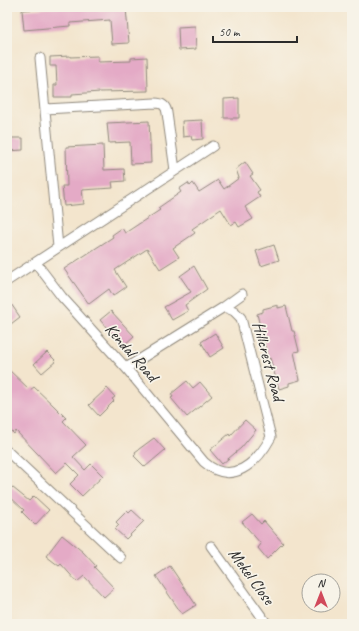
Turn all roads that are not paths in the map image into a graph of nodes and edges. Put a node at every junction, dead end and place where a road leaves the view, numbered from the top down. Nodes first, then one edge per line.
1 (40, 58) dead end
2 (45, 109) junction
3 (213, 146) dead end
4 (175, 170) junction
5 (58, 247) junction
6 (36, 263) junction
7 (7, 281) edge
8 (242, 294) dead end
9 (224, 307) junction
10 (126, 368) junction
11 (7, 451) edge
12 (204, 462) joint
13 (211, 546) dead end
14 (121, 558) dead end
15 (267, 624) edge

1 - 2 street
2 - 4 street
2 - 5 street
3 - 4 street
4 - 5 street
5 - 6 street
6 - 7 street
6 - 10 street, Kendal Road
8 - 9 street
9 - 10 street
9 - 12 street, Hillcrest Road
10 - 12 street, Kendal Road
11 - 14 street
13 - 15 street, Mekel Close

